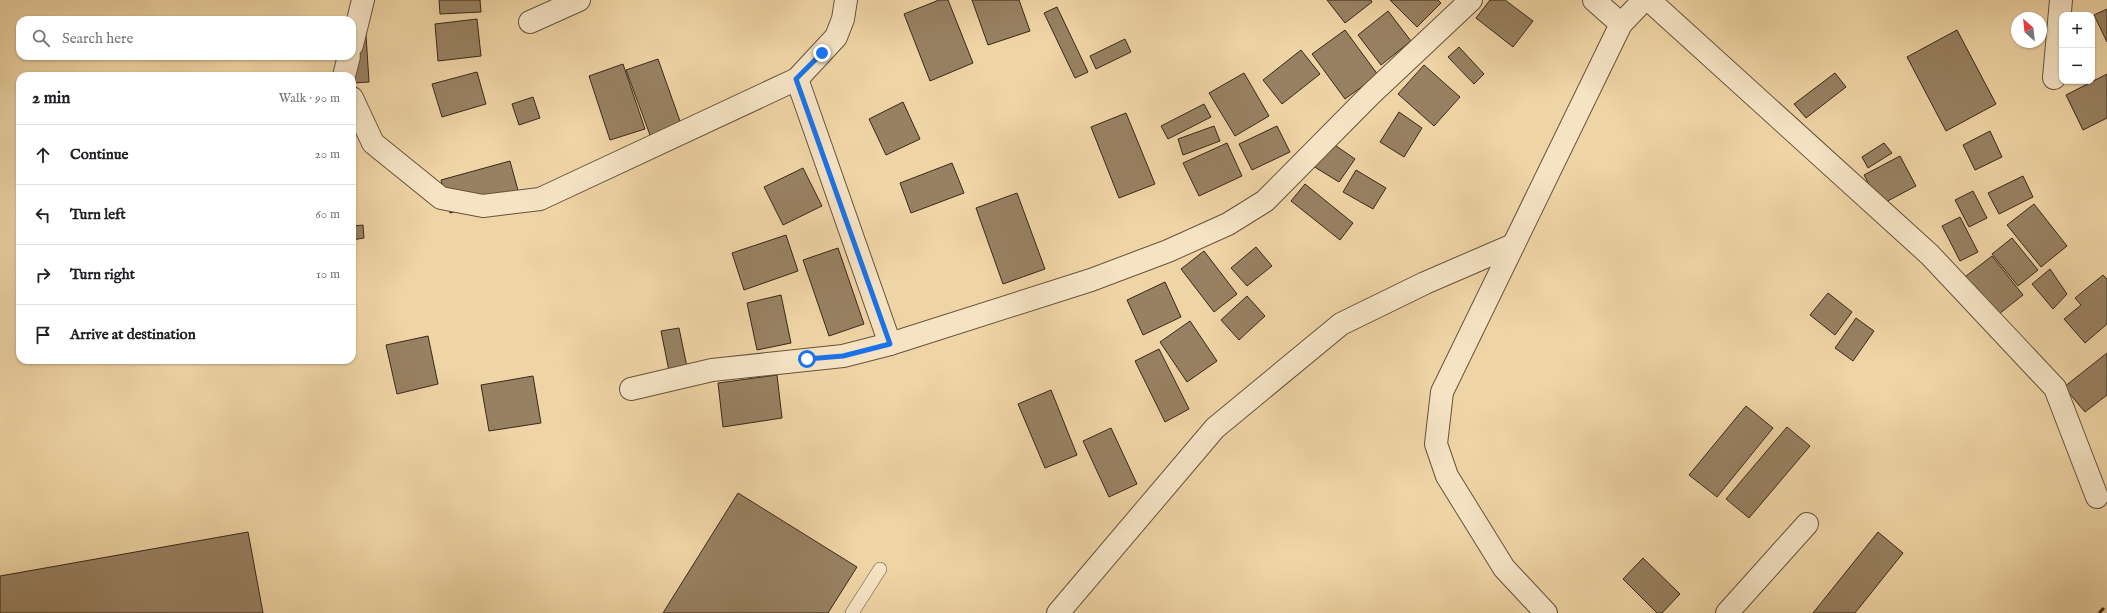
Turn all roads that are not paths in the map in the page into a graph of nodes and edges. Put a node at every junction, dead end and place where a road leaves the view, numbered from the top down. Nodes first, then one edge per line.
1 (363, 0) edge
2 (578, 0) edge
3 (846, 0) edge
4 (1471, 0) edge
5 (1594, 0) edge
6 (1644, 0) edge
7 (1649, 0) edge
8 (2061, 0) edge
9 (530, 22) dead end
10 (1621, 24) junction
11 (356, 29) edge
12 (348, 60) edge
13 (345, 72) edge
14 (2054, 78) dead end
15 (796, 79) junction
16 (356, 107) edge
17 (1513, 246) junction
18 (890, 344) junction
19 (631, 389) dead end
20 (2097, 497) dead end
21 (1807, 524) dead end
22 (880, 569) dead end
23 (852, 613) edge
24 (1058, 613) edge
25 (1546, 613) edge
26 (1727, 613) edge

1 - 11 street
2 - 9 street
3 - 15 street
4 - 18 street
5 - 10 street
6 - 10 street
7 - 20 street
8 - 14 street
10 - 17 street
12 - 13 street
15 - 16 street
15 - 18 street
17 - 24 street
17 - 25 street
18 - 19 street
21 - 26 street
22 - 23 lane

